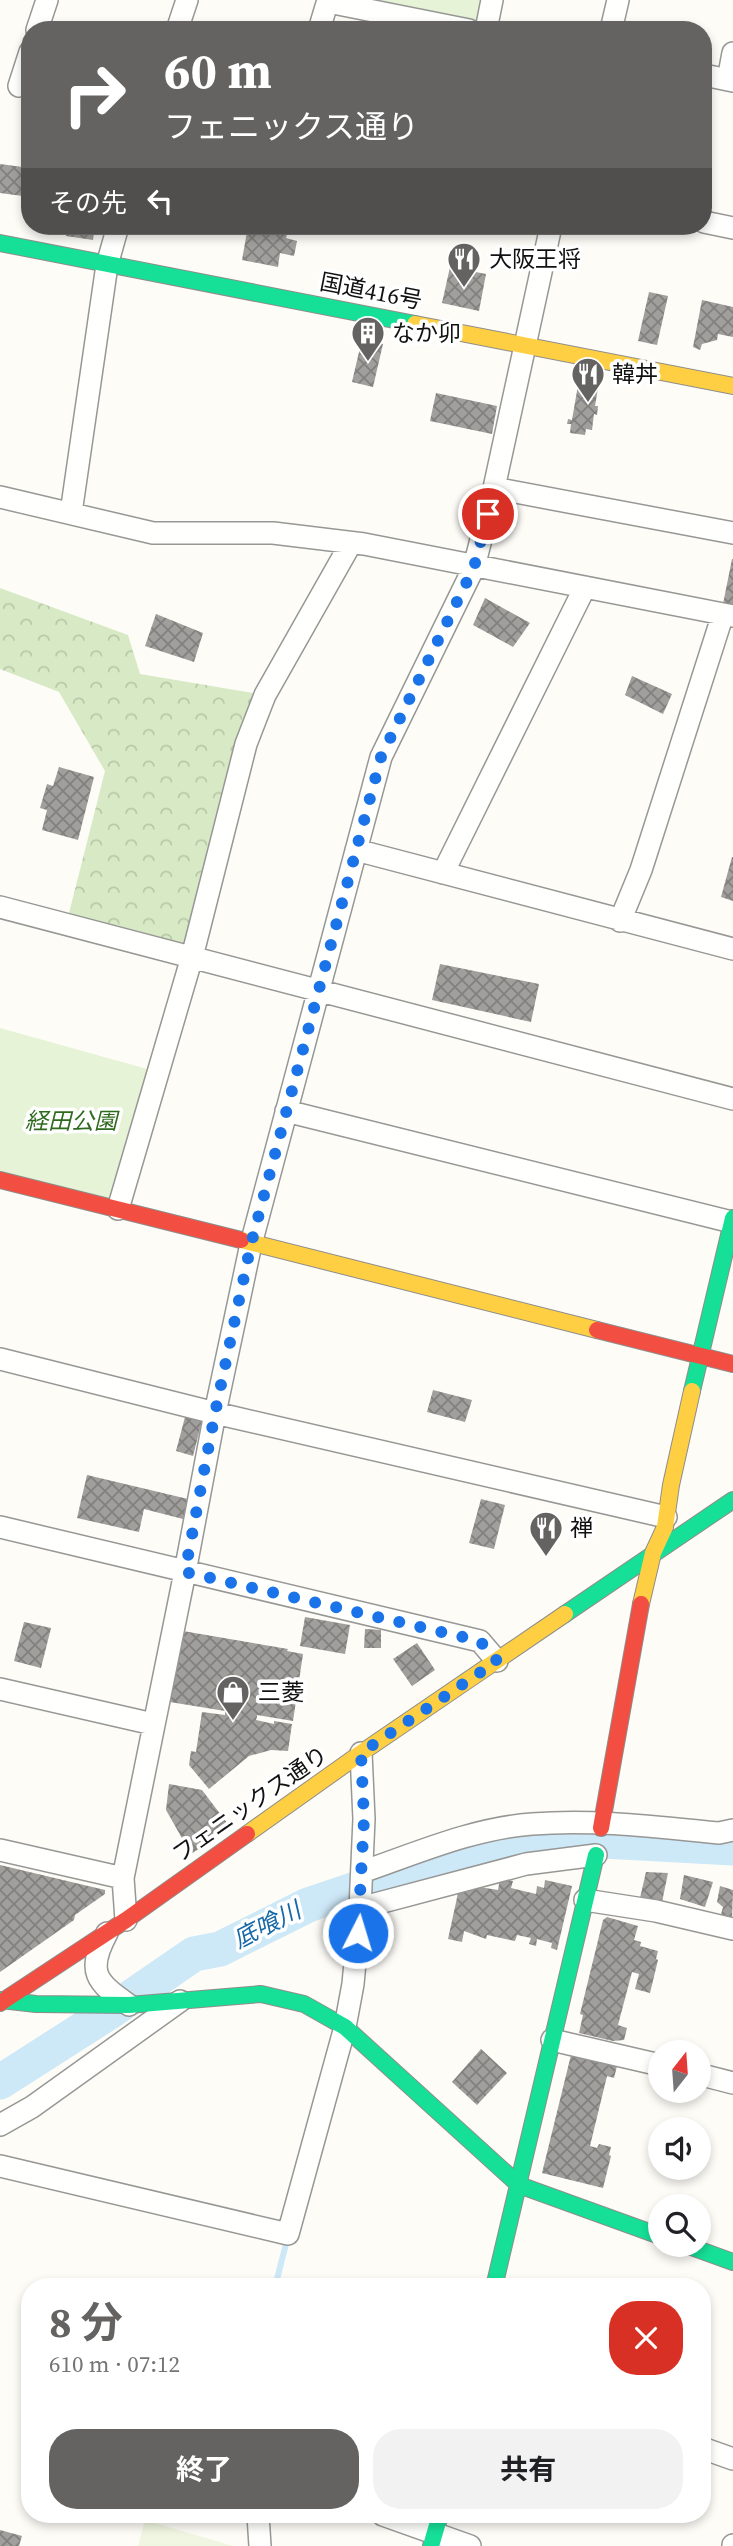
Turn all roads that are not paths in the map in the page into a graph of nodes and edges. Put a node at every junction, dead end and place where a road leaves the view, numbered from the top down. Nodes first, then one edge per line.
1 (47, 0) edge
2 (187, 0) edge
3 (492, 0) edge
4 (618, 0) edge
5 (328, 1) edge
6 (40, 21) edge
7 (180, 21) edge
8 (322, 21) edge
9 (425, 21) edge
10 (488, 21) edge
11 (613, 21) edge
12 (733, 53) edge
13 (712, 76) edge
14 (731, 80) edge
15 (712, 224) edge
16 (733, 228) edge
17 (115, 235) edge
18 (549, 235) edge
19 (0, 243) edge
20 (107, 265) junction
21 (525, 343) junction
22 (733, 386) edge
23 (494, 488) junction
24 (0, 497) edge
25 (71, 513) junction
26 (733, 533) edge
27 (351, 542) junction
28 (474, 567) junction
29 (585, 587) junction
30 (728, 615) edge
31 (356, 850) junction
32 (443, 873) junction
33 (0, 907) edge
34 (620, 921) junction
35 (733, 949) edge
36 (192, 957) junction
37 (317, 990) junction
38 (733, 1099) edge
39 (286, 1111) junction
40 (0, 1180) edge
41 (118, 1209) junction
42 (732, 1220) edge
43 (251, 1244) junction
44 (700, 1358) junction
45 (0, 1359) edge
46 (733, 1364) edge
47 (215, 1413) junction
48 (733, 1500) edge
49 (666, 1517) junction
50 (0, 1527) edge
51 (653, 1553) junction
52 (185, 1572) junction
53 (497, 1661) junction
54 (0, 1689) edge
55 (153, 1724) junction
56 (361, 1753) junction
57 (602, 1825) junction
58 (733, 1830) edge
59 (0, 1850) edge
60 (596, 1855) joint
61 (362, 1872) junction
62 (123, 1878) junction
63 (585, 1900) junction
64 (360, 1908) junction
65 (126, 1920) junction
66 (733, 1929) edge
67 (107, 1933) junction
68 (1, 2001) edge
69 (177, 2001) junction
70 (130, 2004) junction
71 (345, 2027) junction
72 (552, 2040) junction
73 (648, 2062) edge
74 (711, 2077) edge
75 (733, 2082) edge
76 (0, 2124) edge
77 (0, 2166) edge
78 (519, 2185) junction
79 (648, 2232) edge
80 (711, 2254) edge
81 (733, 2262) edge
82 (496, 2278) edge
83 (711, 2451) edge
84 (733, 2459) edge
85 (259, 2523) edge
86 (409, 2523) edge
87 (435, 2531) edge
88 (260, 2546) edge
89 (470, 2546) edge

1 - 6 street
2 - 7 street
3 - 10 street
4 - 11 street
5 - 8 street
5 - 9 street
12 - 14 street
13 - 14 street
15 - 16 street
17 - 20 street
18 - 21 street
19 - 20 main road, 国道416号
20 - 21 main road, 国道416号
20 - 25 street
21 - 22 main road, 国道416号
21 - 23 street
23 - 26 street
23 - 28 street
24 - 25 street
25 - 27 street
27 - 28 street
27 - 36 street
28 - 29 street
28 - 31 street
29 - 30 street
29 - 32 street
30 - 34 street
31 - 32 street
31 - 37 street
32 - 34 street
33 - 36 street
34 - 35 street
36 - 37 street
36 - 41 street
37 - 38 street
37 - 39 street
39 - 42 street
39 - 43 street
40 - 41 main road
41 - 43 main road
42 - 44 main road
43 - 44 main road
43 - 47 street
44 - 46 main road
44 - 49 main road
45 - 47 street
47 - 49 street
47 - 52 street
48 - 51 main road, フェニックス通り
49 - 51 main road
50 - 52 street
51 - 53 main road, フェニックス通り
51 - 57 main road
52 - 53 street
52 - 55 street
53 - 56 main road, フェニックス通り
54 - 55 street
55 - 62 street
56 - 61 street
56 - 65 main road, フェニックス通り
57 - 58 street
57 - 61 street
59 - 62 street
60 - 63 main road
60 - 64 street
61 - 64 street
62 - 65 street
63 - 66 street
63 - 72 main road
64 - 71 street
65 - 67 main road, フェニックス通り
67 - 68 main road, フェニックス通り
67 - 70 street
68 - 70 main road
69 - 70 main road
69 - 71 main road
69 - 76 street
71 - 77 street
71 - 78 main road
72 - 73 street
72 - 78 main road
74 - 75 street
78 - 79 main road
78 - 82 main road
80 - 81 main road
83 - 84 street
85 - 88 street
86 - 87 street
87 - 89 street

